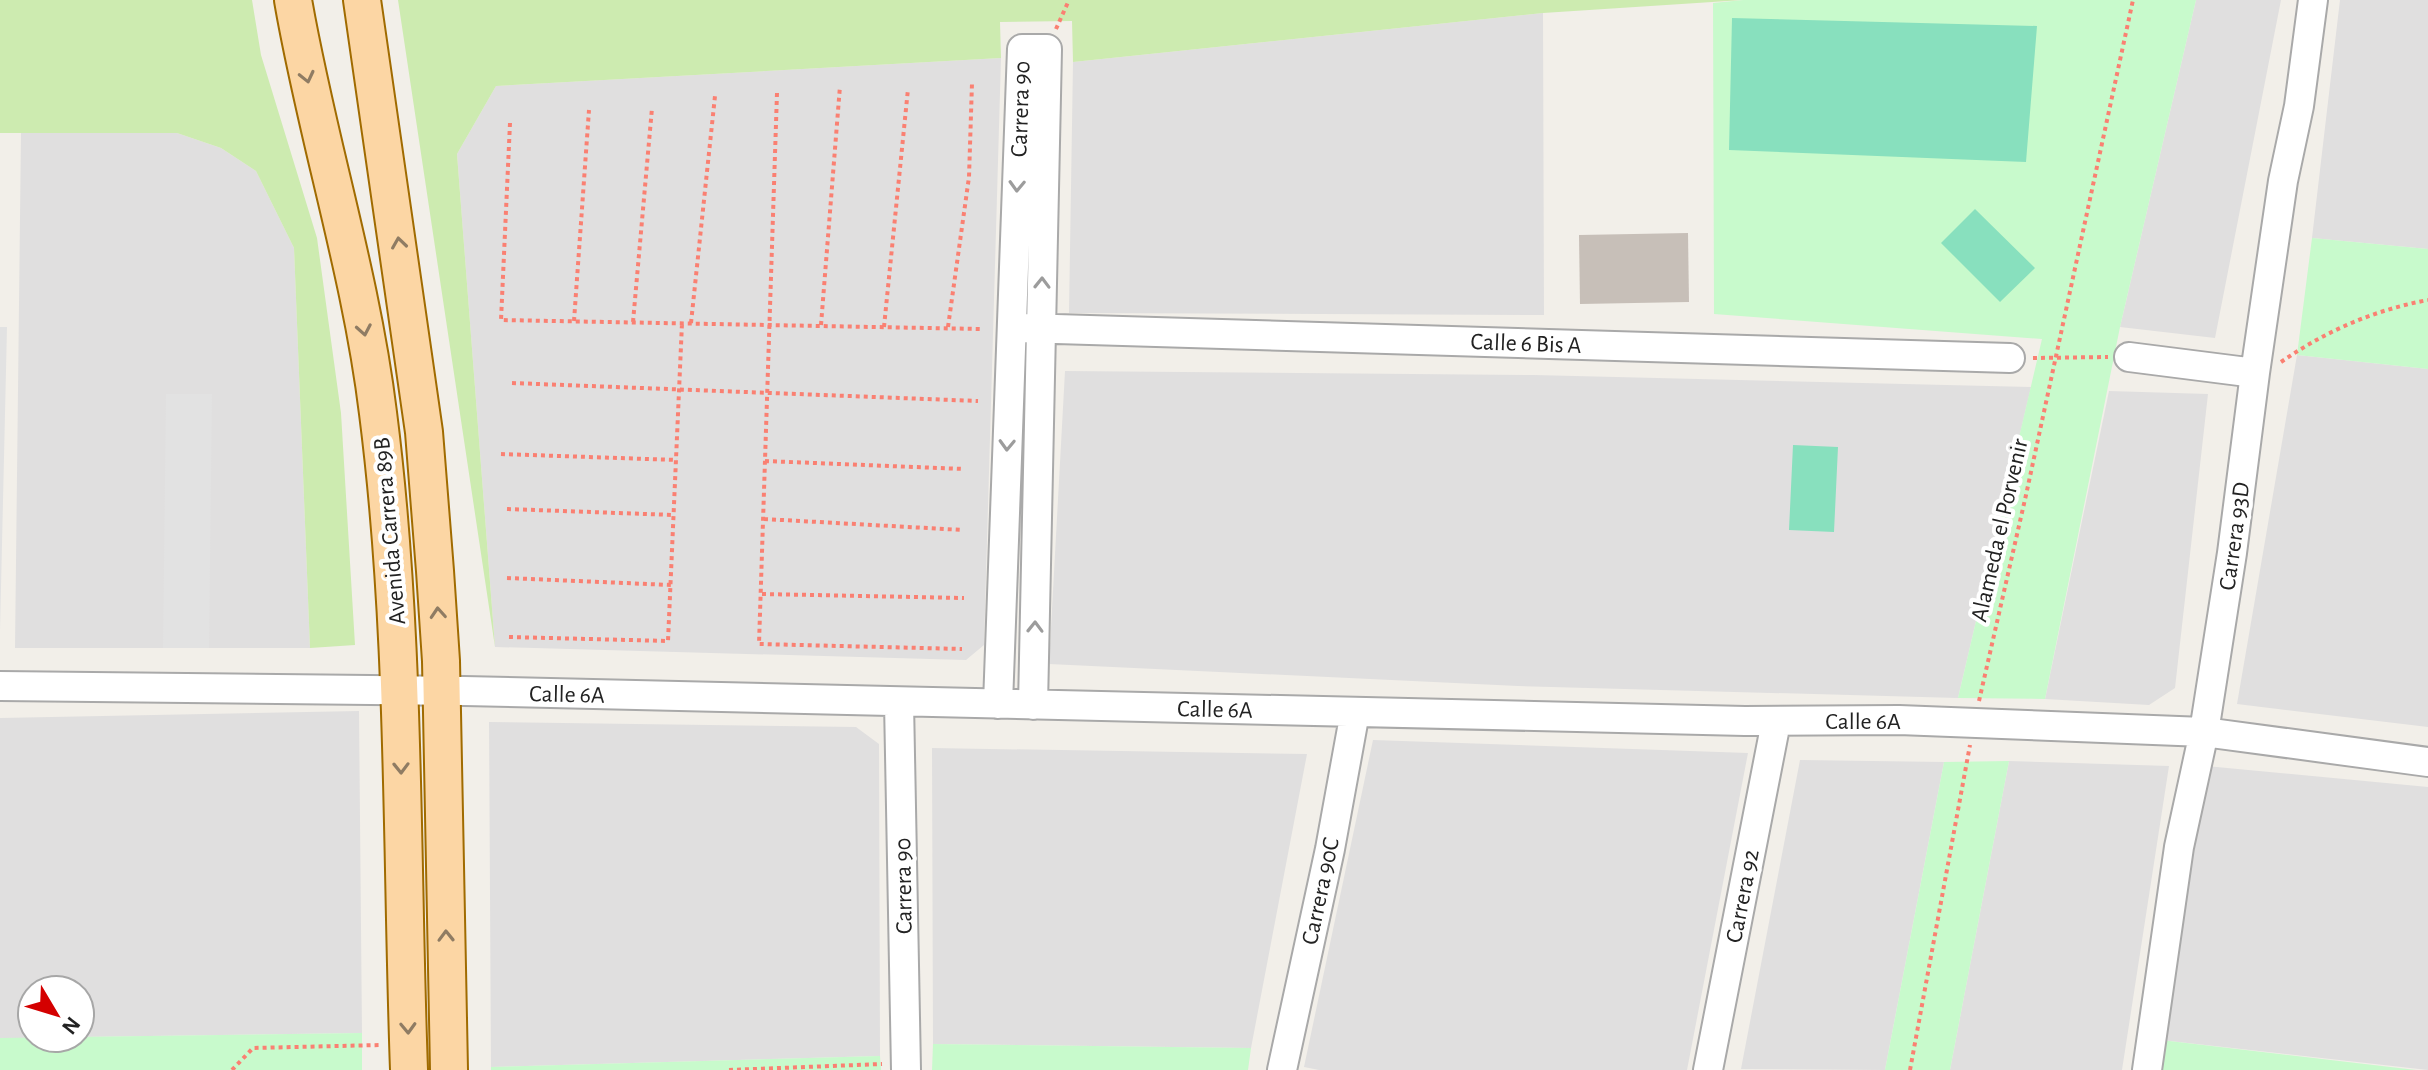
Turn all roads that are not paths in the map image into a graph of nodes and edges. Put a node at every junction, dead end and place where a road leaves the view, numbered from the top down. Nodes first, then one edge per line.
1 (293, 0) edge
2 (362, 0) edge
3 (2313, 0) edge
4 (1012, 327) junction
5 (1041, 328) junction
6 (2129, 357) dead end
7 (2010, 358) dead end
8 (2268, 367) junction
9 (0, 686) edge
10 (399, 690) junction
11 (441, 691) junction
12 (899, 702) junction
13 (998, 704) junction
14 (1033, 705) junction
15 (1355, 712) junction
16 (1776, 722) junction
17 (2204, 732) junction
18 (2428, 762) edge
19 (398, 1058) edge
20 (901, 1067) edge
21 (449, 1070) edge
22 (1282, 1070) edge
23 (1708, 1070) edge
24 (2147, 1070) edge

1 -> 10 main road, Avenida Carrera 89B
11 -> 2 main road, Avenida Carrera 89B
3 - 8 street, Carrera 93D
4 - 5 street, Calle 6 Bis A
5 -> 4 street, Carrera 90
4 -> 13 street, Carrera 90
5 - 7 street, Calle 6 Bis A
14 -> 5 street, Carrera 90
6 - 8 street
8 - 17 street, Carrera 93D
9 - 10 street, Calle 6A
10 - 11 street, Calle 6A
10 -> 19 main road, Avenida Carrera 89B
11 - 12 street, Calle 6A
21 -> 11 main road, Avenida Carrera 89B
12 - 13 street, Calle 6A
12 - 20 street, Carrera 90
13 - 14 street, Calle 6A
14 - 15 street, Calle 6A
15 - 16 street, Calle 6A
15 - 22 street, Carrera 90C
16 - 17 street, Calle 6A
16 - 23 street, Carrera 92
17 - 18 street, Calle 6A
17 - 24 street, Carrera 93D

